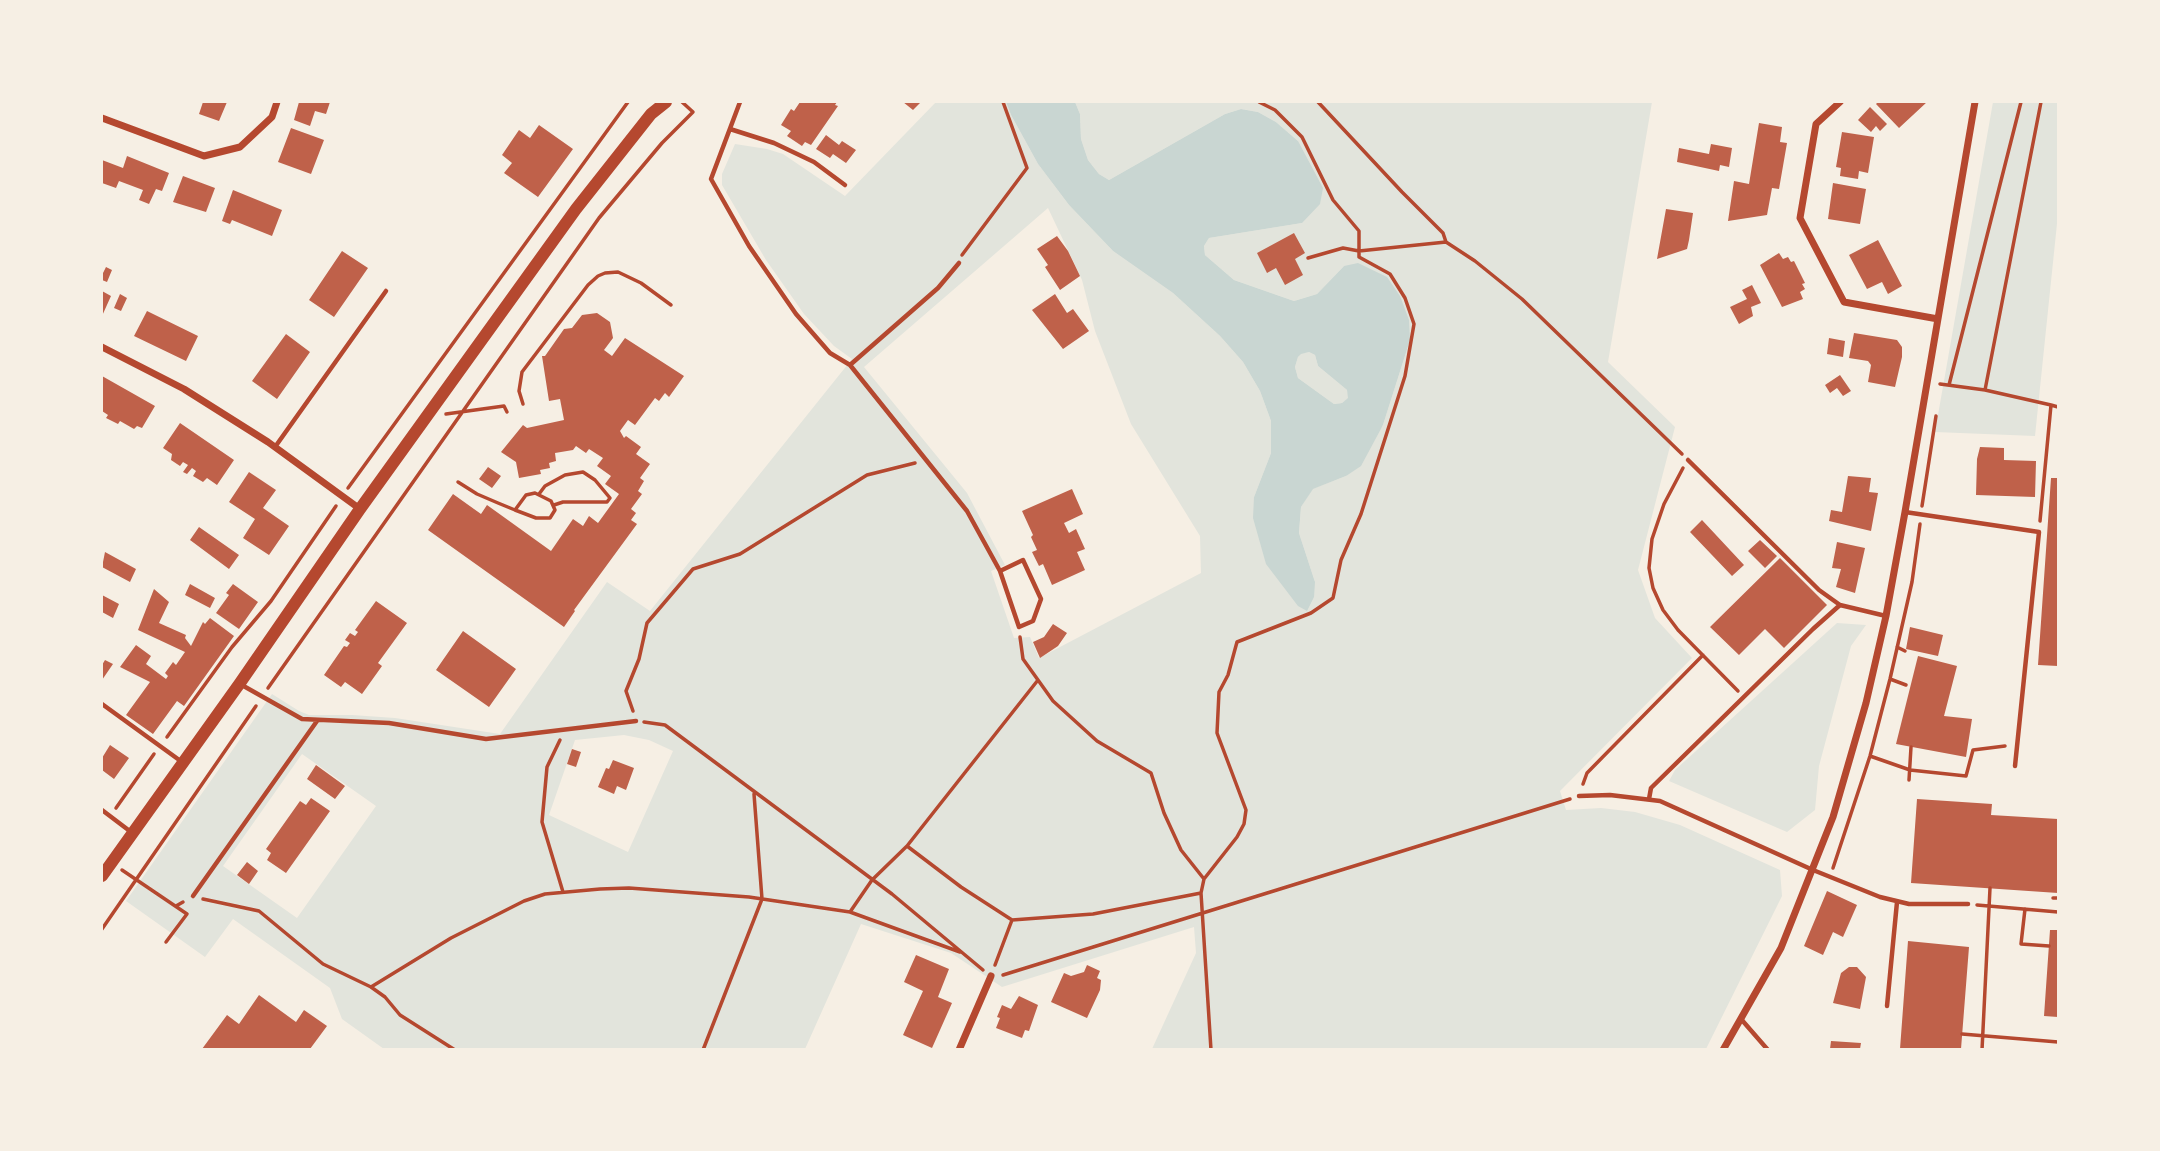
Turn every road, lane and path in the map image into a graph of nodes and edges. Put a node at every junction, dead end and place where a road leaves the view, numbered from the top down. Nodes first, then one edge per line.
1 (277, 102) edge
2 (628, 102) edge
3 (666, 102) edge
4 (682, 102) edge
5 (740, 102) edge
6 (1003, 102) edge
7 (1259, 102) edge
8 (1318, 102) edge
9 (1840, 102) edge
10 (1975, 102) edge
11 (2021, 102) edge
12 (2041, 102) edge
13 (102, 118) edge
14 (730, 129) junction
15 (845, 185) dead end
16 (1446, 242) junction
17 (1359, 251) junction
18 (1308, 258) dead end
19 (958, 263) joint
20 (386, 291) dead end
21 (671, 305) dead end
22 (1938, 319) junction
23 (102, 347) edge
24 (850, 365) junction
25 (1928, 381) junction
26 (1948, 385) junction
27 (1985, 390) junction
28 (523, 404) dead end
29 (2051, 405) junction
30 (2059, 407) edge
31 (462, 411) junction
32 (506, 412) dead end
33 (428, 416) junction
34 (275, 447) junction
35 (927, 460) junction
36 (1688, 460) junction
37 (458, 482) dead end
38 (539, 494) junction
39 (342, 496) junction
40 (554, 505) junction
41 (359, 509) junction
42 (515, 510) junction
43 (1905, 512) junction
44 (2039, 532) junction
45 (1000, 571) junction
46 (1840, 605) junction
47 (1886, 615) junction
48 (1019, 627) junction
49 (1897, 647) dead end
50 (1905, 651) dead end
51 (1703, 655) junction
52 (1890, 679) dead end
53 (1038, 680) junction
54 (240, 683) junction
55 (1906, 685) dead end
56 (263, 696) junction
57 (1744, 697) junction
58 (102, 704) edge
59 (317, 721) junction
60 (636, 721) junction
61 (564, 730) junction
62 (2017, 744) junction
63 (160, 746) junction
64 (1910, 747) dead end
65 (1870, 756) dead end
66 (183, 762) junction
67 (2015, 766) dead end
68 (1910, 770) junction
69 (1909, 779) dead end
70 (754, 793) junction
71 (1579, 796) junction
72 (1649, 799) junction
73 (102, 810) edge
74 (111, 817) junction
75 (132, 833) junction
76 (907, 846) junction
77 (112, 862) junction
78 (1813, 870) junction
79 (102, 876) edge
80 (136, 879) junction
81 (1204, 879) junction
82 (872, 880) junction
83 (1990, 888) dead end
84 (563, 892) junction
85 (1201, 893) junction
86 (193, 897) junction
87 (762, 899) junction
88 (1897, 902) junction
89 (1968, 904) dead end
90 (176, 906) junction
91 (1989, 906) junction
92 (2025, 909) junction
93 (850, 912) junction
94 (2059, 912) edge
95 (1202, 914) junction
96 (1012, 920) junction
97 (102, 929) edge
98 (166, 942) dead end
99 (2049, 946) dead end
100 (964, 954) junction
101 (991, 976) junction
102 (371, 987) junction
103 (1887, 1006) dead end
104 (1741, 1018) junction
105 (1962, 1034) dead end
106 (1982, 1035) junction
107 (2059, 1042) edge
108 (455, 1049) edge
109 (703, 1049) edge
110 (959, 1049) edge
111 (1211, 1049) edge
112 (1723, 1049) edge
113 (1768, 1049) edge
114 (1982, 1049) edge

1 - 13 street
2 - 39 path
3 - 33 main road
4 - 31 path
5 - 14 lane
6 - 19 path
7 - 17 path
8 - 16 path
9 - 22 street
10 - 22 street
11 - 26 path
12 - 27 path
14 - 15 lane
14 - 24 lane
16 - 17 path
16 - 36 path
17 - 18 path
17 - 81 path
19 - 24 lane
20 - 34 lane
21 - 28 path
22 - 25 street
23 - 34 street
24 - 35 lane
25 - 26 path
25 - 43 street
26 - 27 path
27 - 29 path
29 - 30 path
29 - 44 path
31 - 32 path
31 - 33 path
31 - 56 path
33 - 41 main road
34 - 39 street
35 - 45 lane
35 - 60 path
36 - 46 lane
36 - 51 path
37 - 42 path
38 - 40 path
38 - 40 path
38 - 42 path
39 - 41 street
39 - 63 path
40 - 42 path
41 - 54 main road
43 - 44 lane
43 - 47 street
44 - 62 lane
45 - 48 lane
45 - 48 lane
46 - 47 lane
46 - 57 lane
47 - 78 street
48 - 53 path
49 - 50 path
51 - 57 path
51 - 71 path
52 - 55 path
53 - 76 path
53 - 81 path
54 - 56 lane
54 - 66 main road
56 - 59 lane
56 - 80 path
57 - 72 lane
58 - 63 lane
59 - 61 lane
59 - 86 lane
60 - 61 lane
60 - 70 path
61 - 84 path
62 - 67 lane
62 - 68 path
63 - 66 lane
63 - 74 path
64 - 68 path
65 - 68 path
66 - 75 main road
68 - 69 path
70 - 82 path
70 - 87 path
71 - 72 lane
71 - 95 path
72 - 78 lane
73 - 74 lane
74 - 75 lane
75 - 77 main road
76 - 82 path
76 - 96 path
77 - 79 main road
77 - 80 path
78 - 88 lane
78 - 104 street
80 - 90 path
80 - 97 path
81 - 85 path
82 - 93 path
82 - 100 path
83 - 91 path
84 - 87 path
84 - 102 path
85 - 95 path
85 - 96 path
86 - 90 path
86 - 102 path
87 - 93 path
87 - 109 path
88 - 89 lane
88 - 103 lane
90 - 98 path
91 - 92 path
91 - 106 path
92 - 94 path
92 - 99 path
93 - 100 path
95 - 101 path
95 - 111 path
96 - 101 path
100 - 101 path
101 - 110 street
102 - 108 path
104 - 112 street
104 - 113 lane
105 - 106 path
106 - 107 path
106 - 114 path

